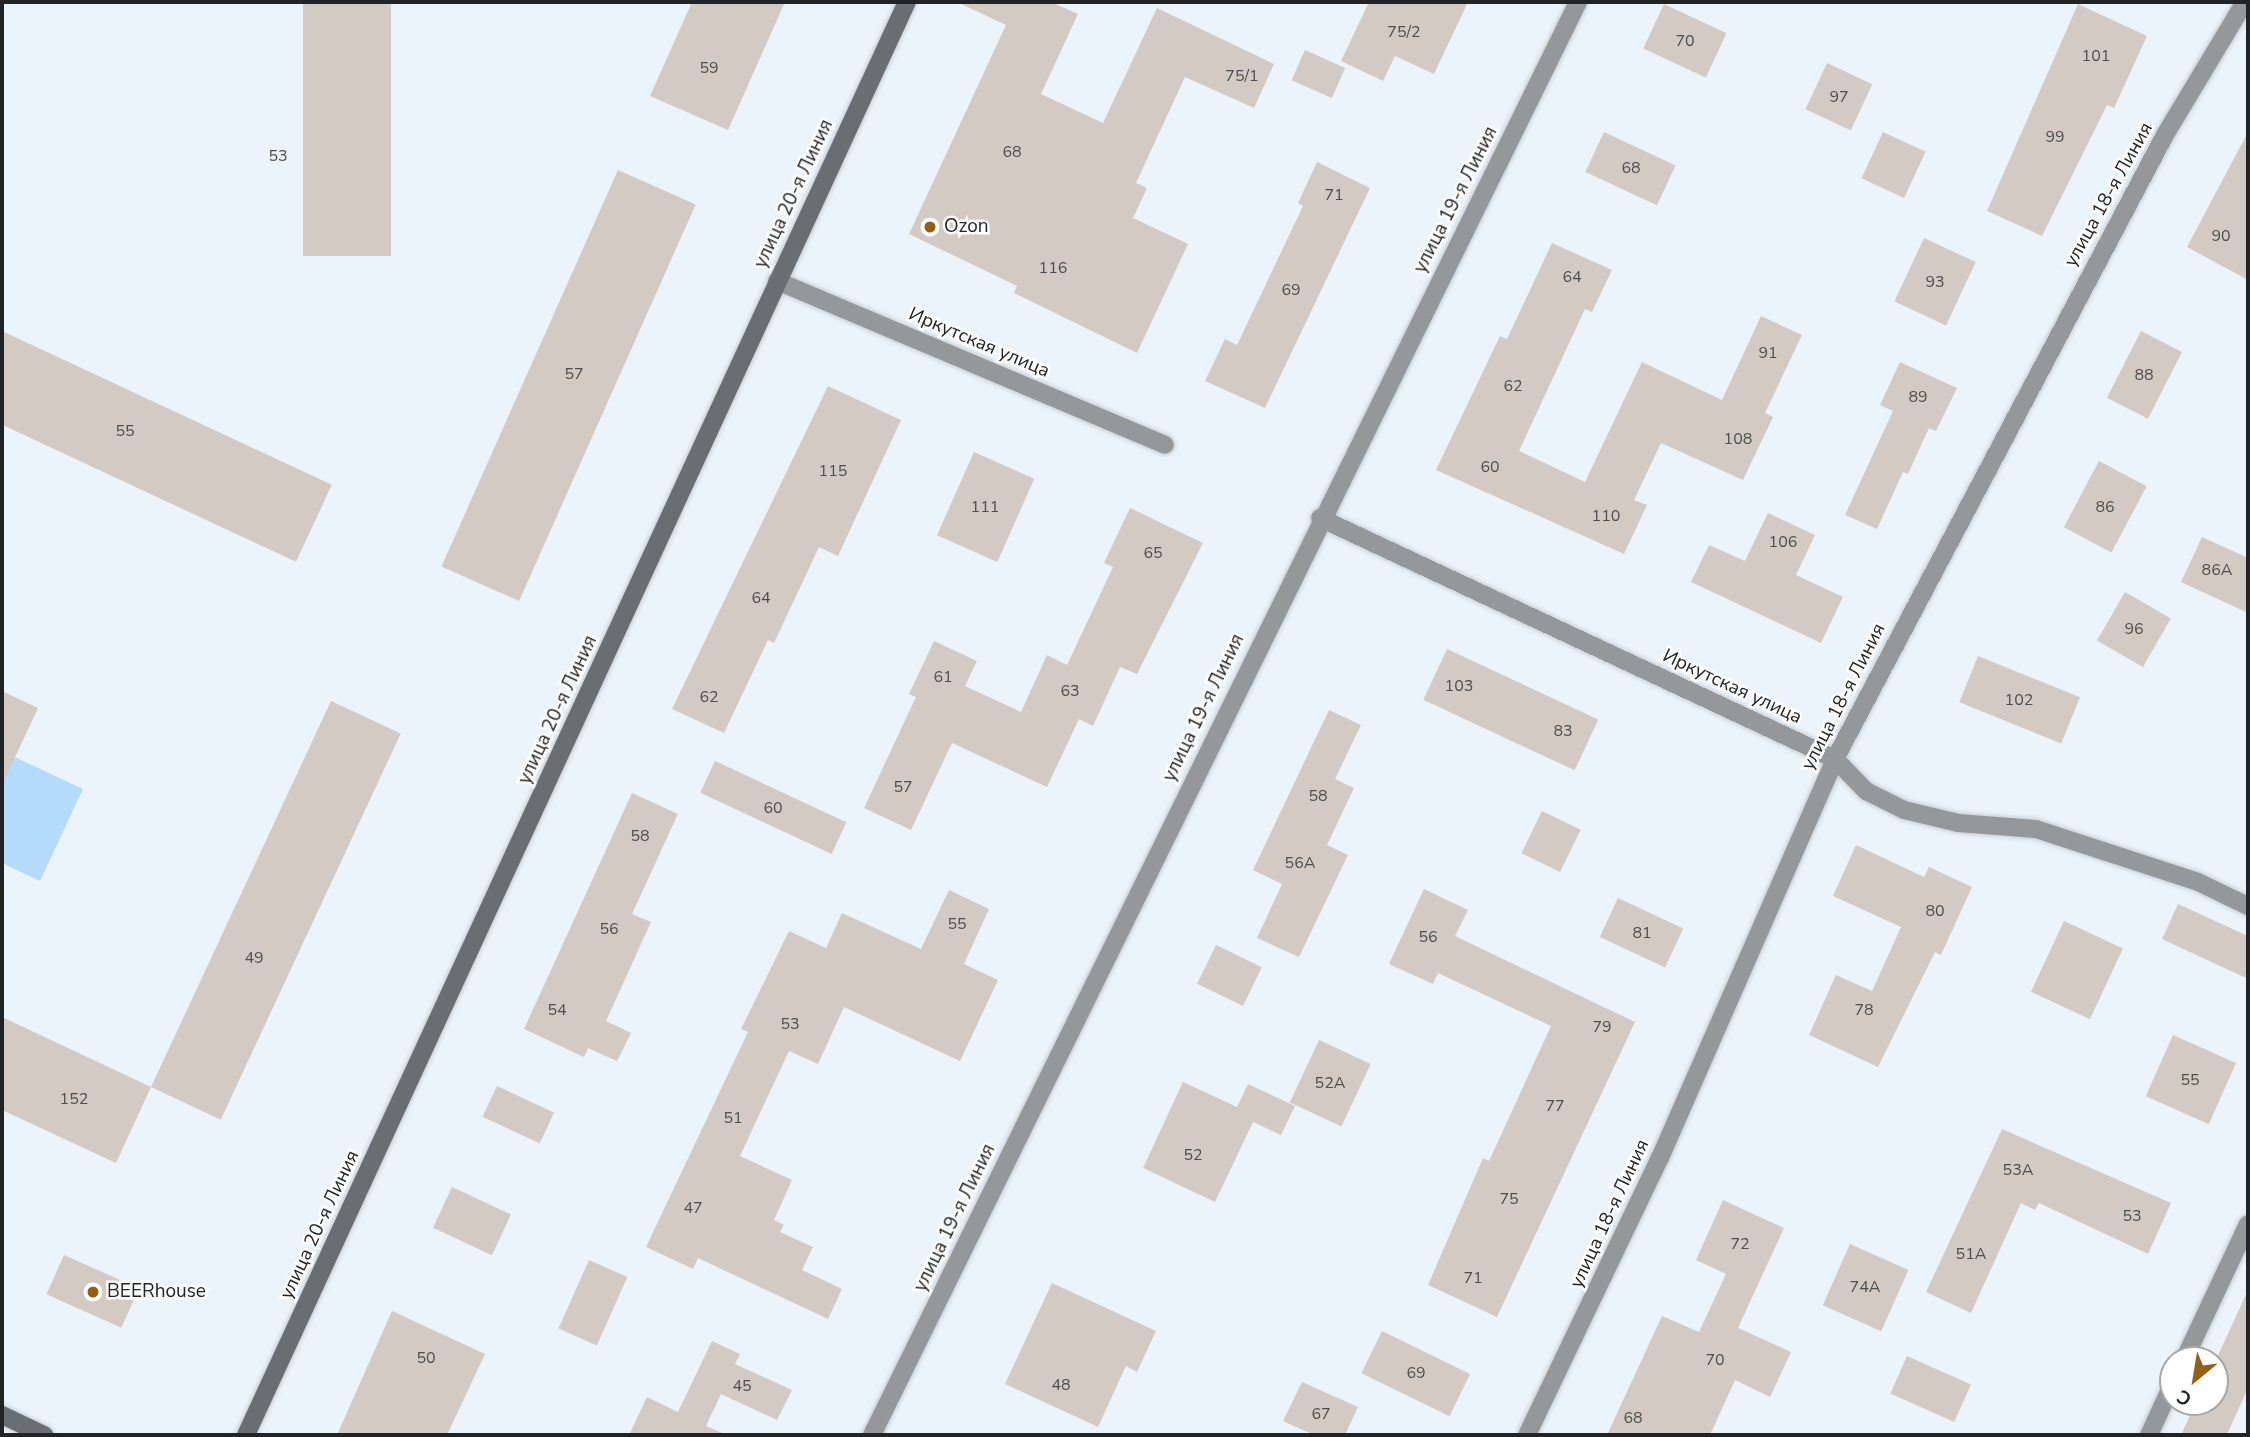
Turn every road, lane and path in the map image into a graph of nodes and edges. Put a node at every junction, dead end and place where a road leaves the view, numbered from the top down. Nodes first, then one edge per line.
1 (907, 2) edge
2 (1578, 2) edge
3 (2245, 2) edge
4 (777, 281) junction
5 (1165, 445) dead end
6 (1320, 518) junction
7 (1835, 759) junction
8 (2248, 906) edge
9 (2248, 1224) edge
10 (2191, 1346) edge
11 (2159, 1412) edge
12 (2, 1415) edge
13 (44, 1435) edge
14 (246, 1435) edge
15 (872, 1435) edge
16 (1527, 1435) edge
17 (2148, 1435) edge

1 - 4 main road, улица 20-я Линия
2 - 6 street, улица 19-я Линия
3 - 7 street, улица 18-я Линия
4 - 5 street, Иркутская улица
4 - 14 main road, улица 20-я Линия
6 - 7 street, Иркутская улица
6 - 15 street, улица 19-я Линия
7 - 8 street, Иркутская улица
7 - 16 street, улица 18-я Линия
9 - 10 street
11 - 17 street
12 - 13 main road

